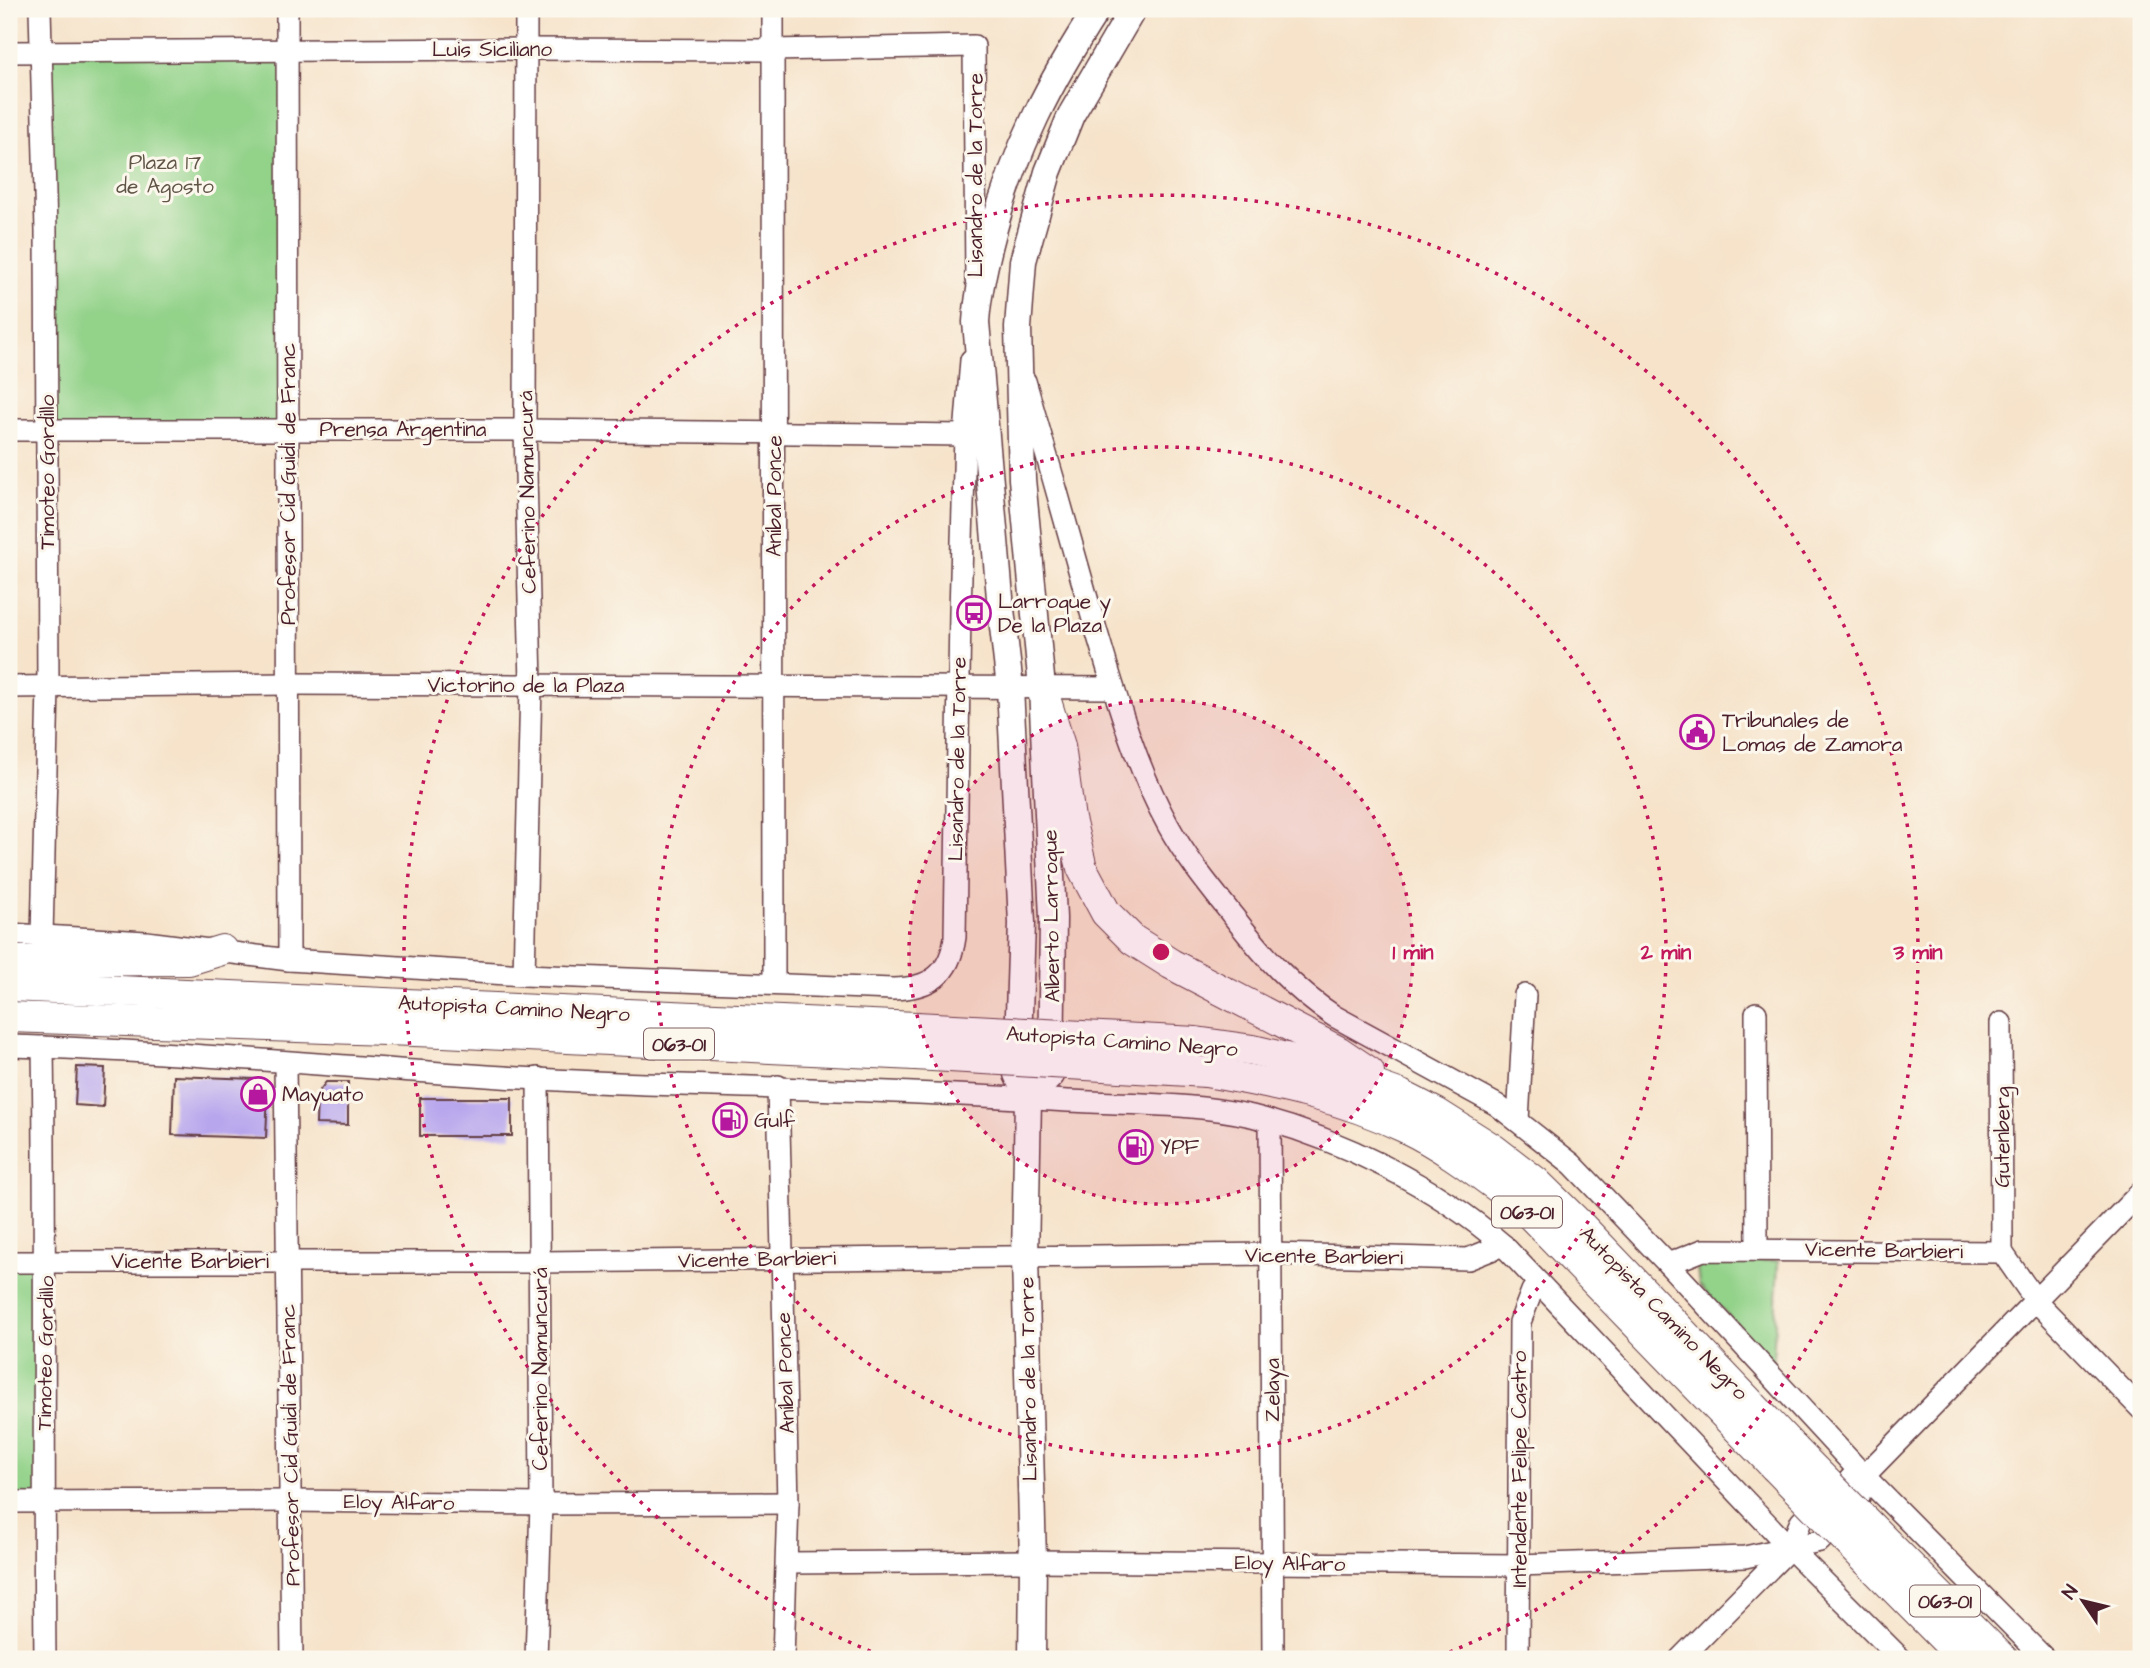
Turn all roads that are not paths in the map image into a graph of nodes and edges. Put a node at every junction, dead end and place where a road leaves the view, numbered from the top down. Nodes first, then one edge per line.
1 (40, 9) edge
2 (287, 9) edge
3 (526, 9) edge
4 (773, 9) edge
5 (1097, 9) edge
6 (1133, 9) edge
7 (974, 46) joint
8 (526, 49) junction
9 (772, 50) junction
10 (287, 51) junction
11 (9, 52) edge
12 (40, 52) junction
13 (976, 313) junction
14 (1019, 357) junction
15 (47, 429) junction
16 (288, 429) junction
17 (9, 430) edge
18 (525, 430) junction
19 (775, 432) junction
20 (965, 435) junction
21 (288, 684) junction
22 (531, 685) junction
23 (774, 685) junction
24 (9, 687) edge
25 (48, 687) junction
26 (958, 687) junction
27 (1010, 688) junction
28 (1042, 688) junction
29 (1113, 688) junction
30 (9, 934) edge
31 (42, 936) junction
32 (222, 950) junction
33 (289, 960) junction
34 (9, 961) edge
35 (524, 975) junction
36 (774, 983) junction
37 (9, 986) edge
38 (1525, 995) dead end
39 (1756, 1013) dead end
40 (9, 1017) edge
41 (2001, 1023) dead end
42 (915, 1041) junction
43 (9, 1046) edge
44 (44, 1047) junction
45 (285, 1063) junction
46 (538, 1078) junction
47 (778, 1086) junction
48 (1401, 1095) junction
49 (1028, 1098) junction
50 (1269, 1121) junction
51 (1518, 1121) junction
52 (2141, 1192) edge
53 (1503, 1245) junction
54 (1757, 1248) junction
55 (2002, 1252) junction
56 (1272, 1254) junction
57 (782, 1258) junction
58 (1026, 1258) junction
59 (46, 1261) junction
60 (289, 1261) junction
61 (9, 1262) edge
62 (539, 1262) junction
63 (1668, 1264) junction
64 (1539, 1283) junction
65 (2036, 1301) junction
66 (2141, 1409) edge
67 (1785, 1459) junction
68 (1864, 1476) junction
69 (43, 1501) junction
70 (291, 1501) junction
71 (9, 1502) edge
72 (789, 1503) junction
73 (541, 1504) junction
74 (1790, 1548) junction
75 (1877, 1552) junction
76 (1033, 1560) junction
77 (788, 1563) junction
78 (1273, 1563) junction
79 (1519, 1565) junction
80 (1693, 1655) edge
81 (45, 1659) edge
82 (292, 1659) edge
83 (536, 1659) edge
84 (783, 1659) edge
85 (1032, 1659) edge
86 (1273, 1659) edge
87 (1518, 1659) edge
88 (1901, 1659) edge
89 (1964, 1659) edge
90 (2003, 1659) edge
91 (2045, 1659) edge

1 - 12 street, Timoteo Gordillo
2 - 10 street, Profesor Cid Guidi de Franc
3 - 8 street, Ceferino Namuncurá
4 - 9 street, Aníbal Ponce
5 - 13 main road, Alberto Larroque
6 - 14 main road, Alberto Larroque
7 - 9 street, Luis Siciliano
7 - 13 street, Lisandro de la Torre
8 - 9 street, Luis Siciliano
8 - 10 street, Luis Siciliano
8 - 18 street, Ceferino Namuncurá
9 - 19 street, Aníbal Ponce
10 - 12 street, Luis Siciliano
10 - 16 street, Profesor Cid Guidi de Franc
11 - 12 street, Luis Siciliano
12 - 15 street, Timoteo Gordillo
13 - 20 street, Lisandro de la Torre
13 - 27 main road, Alberto Larroque
14 - 28 main road, Alberto Larroque
14 - 29 street
15 - 16 street, Prensa Argentina
15 - 17 street, Prensa Argentina
15 - 25 street, Timoteo Gordillo
16 - 18 street, Prensa Argentina
16 - 21 street, Profesor Cid Guidi de Franc
18 - 19 street, Prensa Argentina
18 - 22 street, Ceferino Namuncurá
19 - 20 street, Prensa Argentina
19 - 23 street, Aníbal Ponce
20 - 26 street, Lisandro de la Torre
21 - 22 street, Victorino de la Plaza
21 - 25 street, Victorino de la Plaza
21 - 33 street, Profesor Cid Guidi de Franc
22 - 23 street, Victorino de la Plaza
22 - 35 street, Ceferino Namuncurá
23 - 26 street, Victorino de la Plaza
23 - 36 street, Aníbal Ponce
24 - 25 street, Victorino de la Plaza
25 - 31 street, Timoteo Gordillo
26 - 27 street, Victorino de la Plaza
26 - 36 street, Lisandro de la Torre
27 - 28 street, Victorino de la Plaza
27 - 49 main road, Alberto Larroque
28 - 29 street, Victorino de la Plaza
28 - 48 highway
28 - 49 main road, Alberto Larroque
29 - 51 street
30 - 31 street
31 - 32 street
32 - 33 street
32 - 34 highway
33 - 35 street
35 - 36 street
37 - 42 highway, Autopista Camino Negro / 063-01
38 - 51 street
39 - 54 street
40 - 42 highway, Autopista Camino Negro / 063-01
41 - 55 street, Gutenberg
42 - 48 highway, Autopista Camino Negro / 063-01, bridge
42 - 67 highway, Autopista Camino Negro / 063-01, bridge
43 - 44 street
44 - 45 street
44 - 59 street, Timoteo Gordillo
45 - 46 street
45 - 60 street, Profesor Cid Guidi de Franc
46 - 47 street
46 - 62 street, Ceferino Namuncurá
47 - 49 street
47 - 57 street, Aníbal Ponce
48 - 67 highway, Autopista Camino Negro / 063-01
49 - 50 street
49 - 58 main road, Lisandro de la Torre
50 - 53 street
50 - 56 street, Zelaya
51 - 63 street
52 - 65 street
53 - 56 street, Vicente Barbieri
53 - 64 street
54 - 55 street, Vicente Barbieri
54 - 63 street, Vicente Barbieri
55 - 65 street
56 - 58 street, Vicente Barbieri
56 - 78 street, Zelaya
57 - 58 street, Vicente Barbieri
57 - 62 street, Vicente Barbieri
57 - 72 street, Aníbal Ponce
58 - 76 main road, Lisandro de la Torre
59 - 60 street, Vicente Barbieri
59 - 61 street, Vicente Barbieri
59 - 69 street, Timoteo Gordillo
60 - 62 street, Vicente Barbieri
60 - 70 street, Profesor Cid Guidi de Franc
62 - 73 street, Ceferino Namuncurá
63 - 68 street
64 - 74 street
64 - 79 street, Intendente Felipe Castro
65 - 66 street
65 - 68 street
67 - 75 highway, Autopista Camino Negro / 063-01, bridge
68 - 74 street
68 - 91 street
69 - 70 street, Eloy Alfaro
69 - 71 street, Eloy Alfaro
69 - 81 street, Timoteo Gordillo
70 - 73 street, Eloy Alfaro
70 - 82 street, Profesor Cid Guidi de Franc
72 - 73 street, Eloy Alfaro
72 - 77 street, Aníbal Ponce
73 - 83 street, Ceferino Namuncurá
74 - 79 street, Eloy Alfaro
74 - 80 street
74 - 88 street
75 - 89 highway, Autopista Camino Negro / 063-01
75 - 90 highway, Autopista Camino Negro / 063-01
76 - 77 street, Eloy Alfaro
76 - 78 street, Eloy Alfaro
76 - 85 main road, Lisandro de la Torre
77 - 84 street, Aníbal Ponce
78 - 79 street, Eloy Alfaro
78 - 86 street, Zelaya
79 - 87 street, Intendente Felipe Castro

